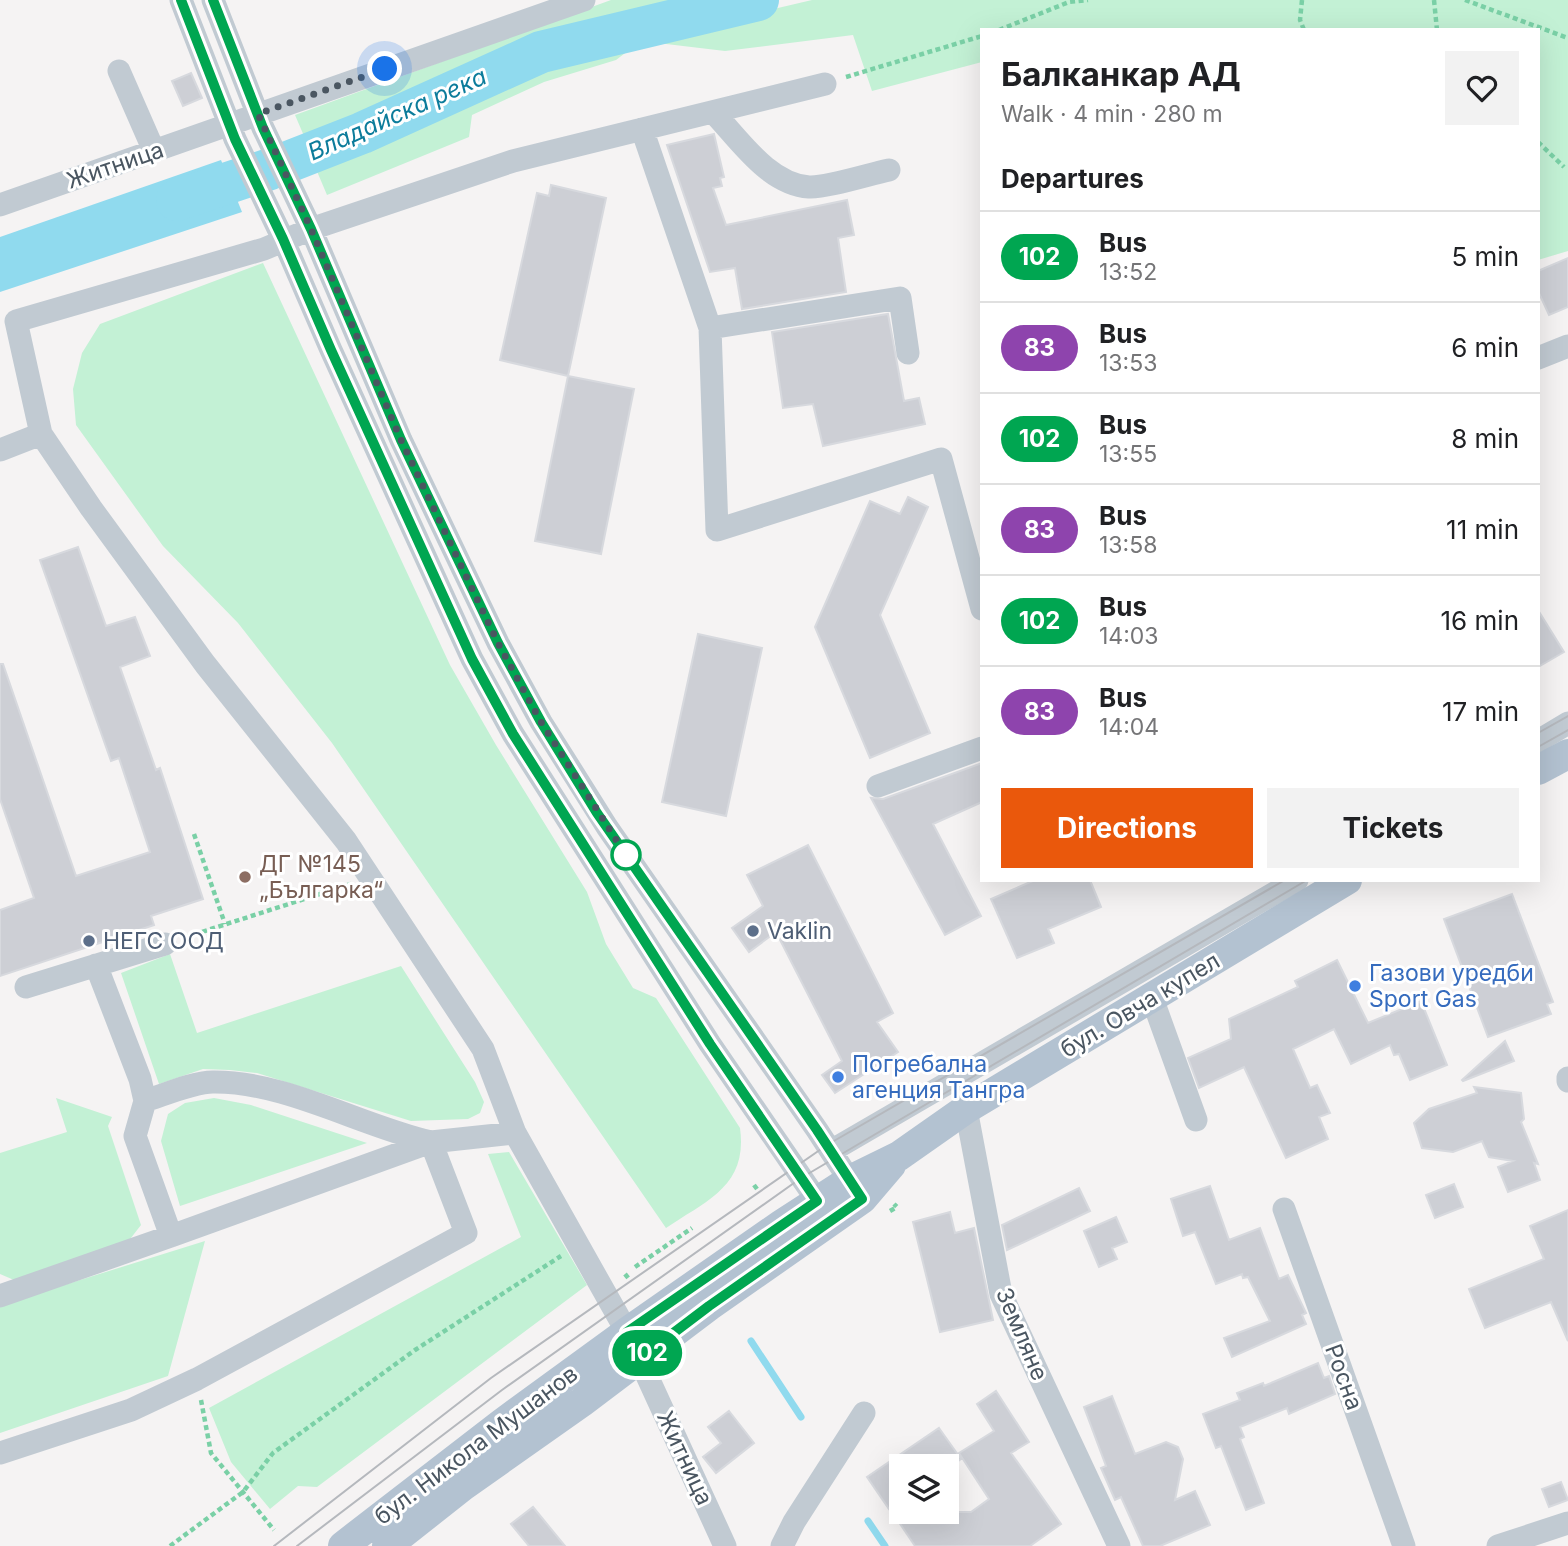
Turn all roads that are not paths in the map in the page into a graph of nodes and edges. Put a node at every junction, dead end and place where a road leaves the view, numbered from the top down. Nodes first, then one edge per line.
1 (181, 0) edge
2 (213, 0) edge
3 (584, 0) edge
4 (535, 7) edge
5 (119, 71) dead end
6 (825, 84) road end
7 (713, 112) junction
8 (260, 121) junction
9 (642, 129) junction
10 (232, 132) junction
11 (154, 151) junction
12 (889, 170) dead end
13 (0, 205) edge
14 (311, 229) junction
15 (283, 239) junction
16 (8, 324) edge
17 (710, 328) junction
18 (1568, 346) edge
19 (908, 353) dead end
20 (1540, 357) edge
21 (41, 434) junction
22 (0, 450) edge
23 (980, 602) edge
24 (1568, 723) edge
25 (1540, 740) edge
26 (980, 749) edge
27 (1568, 754) edge
28 (1540, 769) edge
29 (878, 786) dead end
30 (1294, 882) edge
31 (1344, 882) edge
32 (165, 944) road end
33 (96, 965) junction
34 (26, 987) dead end
35 (1152, 998) junction
36 (145, 1101) junction
37 (966, 1110) junction
38 (1196, 1120) dead end
39 (515, 1133) junction
40 (431, 1142) junction
41 (831, 1151) junction
42 (856, 1189) junction
43 (1284, 1209) dead end
44 (824, 1211) junction
45 (171, 1236) junction
46 (0, 1296) edge
47 (627, 1332) junction
48 (639, 1359) junction
49 (864, 1413) dead end
50 (0, 1453) edge
51 (1568, 1524) edge
52 (1504, 1545) edge
53 (343, 1546) edge
54 (387, 1546) edge
55 (725, 1546) edge
56 (782, 1546) edge
57 (1119, 1546) edge
58 (1404, 1546) edge

1 - 10 street
2 - 8 street
3 - 4 street, Житница
4 - 8 street, Житница
5 - 11 street
6 - 7 street
7 - 9 street
7 - 12 street
8 - 10 street, Житница
8 - 14 street
9 - 14 street
9 - 17 street
10 - 11 street, Житница
10 - 15 street
11 - 13 street, Житница
14 - 15 street
14 - 41 street
15 - 16 street
15 - 44 street
16 - 21 street
17 - 19 street
17 - 23 street
18 - 20 street
21 - 22 street
21 - 39 street, Житница
24 - 25 street
26 - 29 street
27 - 28 main road
30 - 41 street
31 - 35 main road, бул. Овча купел
32 - 33 street
33 - 34 street
33 - 36 street
35 - 37 main road, бул. Овча купел
35 - 38 street
36 - 40 street
36 - 45 street
37 - 42 main road, бул. Овча купел
37 - 57 street, Земляне
39 - 40 street
39 - 47 street, Житница
40 - 45 street
40 - 50 street
41 - 42 street
42 - 44 main road, бул. Овча купел
43 - 58 street, Росна
44 - 47 main road, бул. Никола Мушанов
44 - 48 main road, бул. Никола Мушанов
45 - 46 street
47 - 48 street, Житница
47 - 53 main road, бул. Никола Мушанов
48 - 54 main road, бул. Никола Мушанов
48 - 55 street, Житница
49 - 56 street
51 - 52 street

